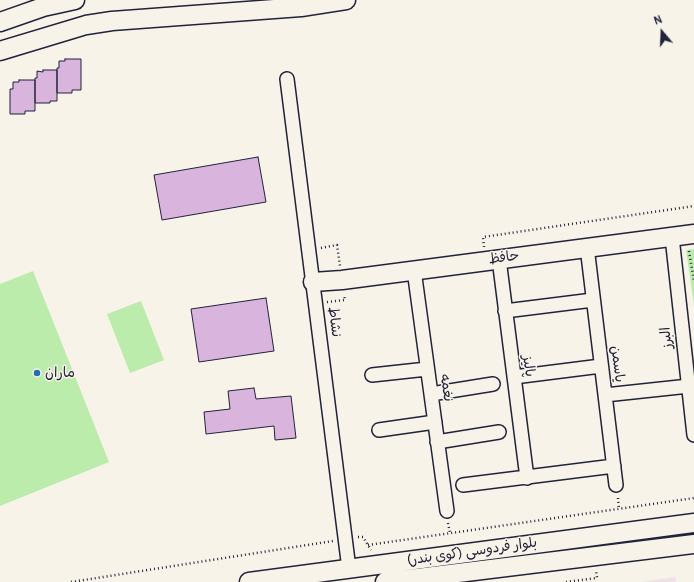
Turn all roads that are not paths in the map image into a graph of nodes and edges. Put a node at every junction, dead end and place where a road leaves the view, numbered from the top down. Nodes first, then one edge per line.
1 (76, 0) edge
2 (346, 0) edge
3 (43, 7) junction
4 (0, 22) edge
5 (51, 34) junction
6 (0, 52) edge
7 (287, 79) dead end
8 (694, 234) edge
9 (672, 237) junction
10 (587, 247) junction
11 (493, 260) junction
12 (414, 270) junction
13 (313, 282) junction
14 (593, 300) junction
15 (505, 311) junction
16 (601, 366) junction
17 (427, 369) junction
18 (372, 375) dead end
19 (514, 377) junction
20 (493, 384) dead end
21 (689, 386) junction
22 (431, 394) junction
23 (605, 396) junction
24 (435, 422) junction
25 (379, 430) dead end
26 (499, 432) dead end
27 (694, 435) edge
28 (437, 442) junction
29 (614, 466) junction
30 (527, 478) junction
31 (463, 484) dead end
32 (616, 485) dead end
33 (447, 511) dead end
34 (694, 522) edge
35 (593, 536) junction
36 (694, 544) edge
37 (595, 556) junction
38 (350, 575) edge
39 (250, 582) edge
40 (385, 582) edge

1 - 3 street
2 - 5 street
3 - 4 street
3 - 5 street
5 - 6 street
7 - 13 street, نشاط
8 - 9 street, حافظ
9 - 10 street, حافظ
9 - 21 street, البرز
10 - 11 street, حافظ
10 - 14 street, یاسمن
11 - 12 street, حافظ
11 - 15 street, پالیز
12 - 13 street, حافظ
12 - 17 street, نغمه
13 - 38 street, نشاط
14 - 15 street
14 - 16 street, یاسمن
15 - 19 street, پالیز
16 - 19 street
16 - 23 street, یاسمن
17 - 18 street
17 - 22 street, نغمه
19 - 30 street, پالیز
20 - 22 street
21 - 23 street
21 - 27 street, البرز
22 - 24 street, نغمه
23 - 29 street, یاسمن
24 - 25 street
24 - 28 street, نغمه
26 - 28 street
28 - 33 street, نغمه
29 - 30 street
29 - 32 street, یاسمن
30 - 31 street
34 - 35 street, بلوار فردوسی (کوی بندر)
35 - 37 street
35 - 38 street, بلوار فردوسی (کوی بندر)
36 - 37 street, بلوار فردوسی (کوی بندر)
37 - 40 street, بلوار فردوسی (کوی بندر)
38 - 39 street, بلوار فردوسی (کوی بندر)

